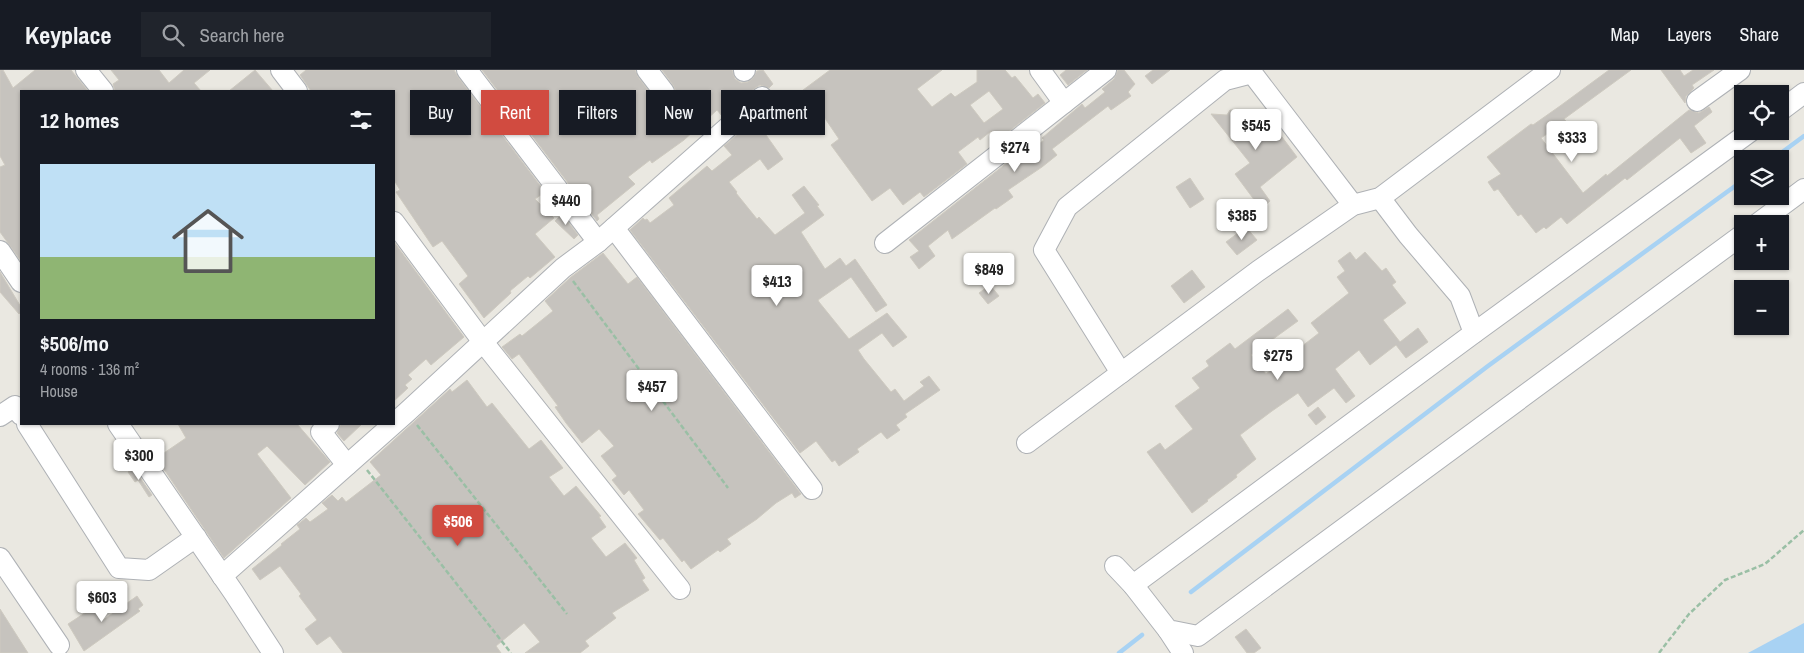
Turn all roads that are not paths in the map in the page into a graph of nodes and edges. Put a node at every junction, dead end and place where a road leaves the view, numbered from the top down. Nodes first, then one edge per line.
1 (86, 70) edge
2 (281, 70) edge
3 (467, 70) edge
4 (647, 70) edge
5 (1040, 70) edge
6 (1106, 70) edge
7 (1550, 70) edge
8 (1740, 70) edge
9 (102, 90) edge
10 (296, 90) edge
11 (662, 90) edge
12 (1804, 93) edge
13 (1698, 102) dead end
14 (1064, 103) junction
15 (1789, 104) edge
16 (721, 133) edge
17 (1740, 140) edge
18 (1804, 190) edge
19 (1380, 198) junction
20 (1353, 205) junction
21 (1770, 215) edge
22 (395, 223) edge
23 (614, 228) junction
24 (1734, 241) edge
25 (598, 242) junction
26 (885, 243) dead end
27 (0, 251) edge
28 (20, 281) edge
29 (1474, 333) junction
30 (483, 342) junction
31 (1121, 373) junction
32 (20, 414) edge
33 (0, 416) edge
34 (395, 423) edge
35 (28, 425) edge
36 (119, 425) edge
37 (328, 425) edge
38 (392, 425) edge
39 (1027, 443) dead end
40 (352, 461) junction
41 (812, 489) dead end
42 (196, 537) junction
43 (0, 558) edge
44 (1115, 566) dead end
45 (222, 576) junction
46 (1133, 586) junction
47 (680, 589) dead end
48 (1168, 630) junction
49 (59, 645) dead end
50 (273, 653) edge
51 (1182, 653) edge

1 - 9 street
2 - 10 street
3 - 25 street
4 - 11 street
5 - 14 street
6 - 14 street
7 - 19 street
8 - 13 street
12 - 15 street
14 - 26 street
16 - 23 street
17 - 29 street
18 - 21 street
19 - 20 street
19 - 29 street
20 - 31 street
20 - 31 street
22 - 30 street
23 - 25 street
23 - 41 street
24 - 48 street
25 - 30 street
27 - 28 street
29 - 46 street
30 - 34 street
30 - 47 street
31 - 39 street
32 - 33 street
35 - 42 street
36 - 42 street
37 - 40 street
38 - 40 street
40 - 45 street
42 - 45 street
43 - 49 street
44 - 46 street
45 - 50 street
46 - 48 street
48 - 51 street

